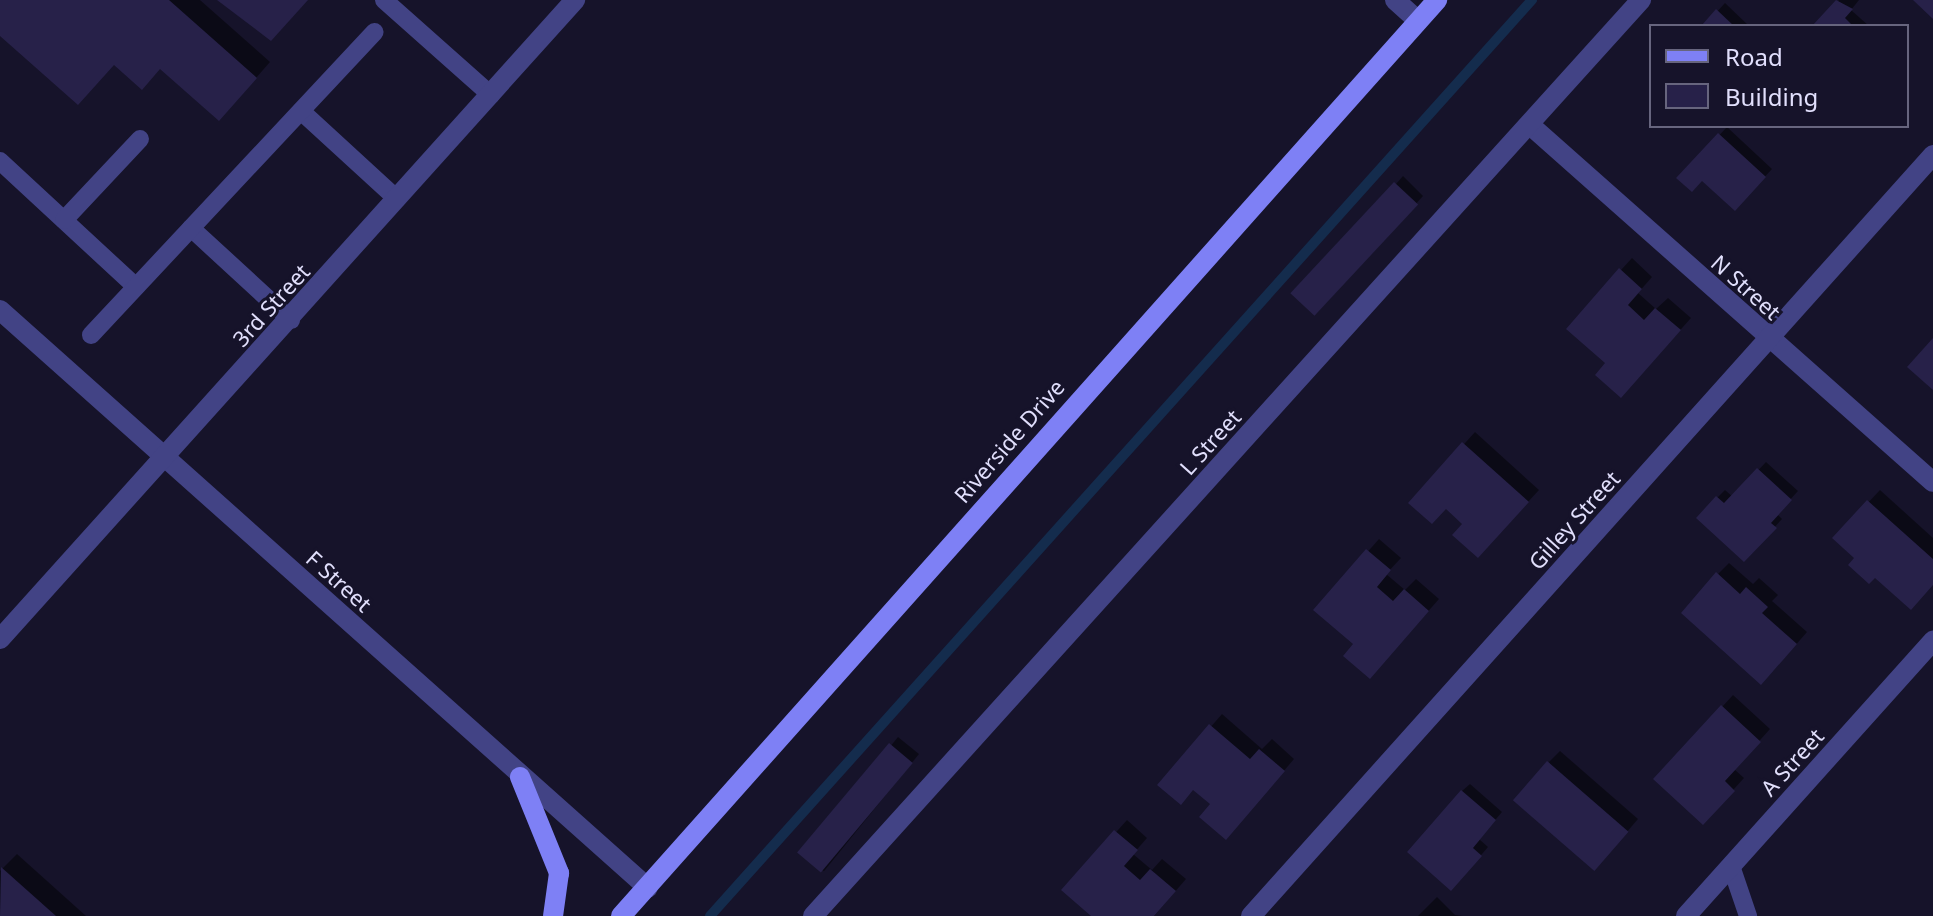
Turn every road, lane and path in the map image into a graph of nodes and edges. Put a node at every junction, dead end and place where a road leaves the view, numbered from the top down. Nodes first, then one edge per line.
1 (384, 0) edge
2 (575, 0) edge
3 (1395, 0) edge
4 (1437, 0) edge
5 (1641, 0) edge
6 (1418, 21) junction
7 (375, 32) dead end
8 (491, 95) junction
9 (301, 111) junction
10 (1530, 125) junction
11 (140, 139) dead end
12 (1933, 155) edge
13 (0, 161) edge
14 (397, 199) junction
15 (64, 220) junction
16 (191, 228) junction
17 (136, 287) junction
18 (0, 310) edge
19 (291, 320) junction
20 (91, 335) dead end
21 (1768, 339) junction
22 (168, 459) junction
23 (1933, 482) edge
24 (0, 639) edge
25 (1933, 641) edge
26 (520, 777) junction
27 (1731, 866) junction
28 (648, 888) junction
29 (553, 916) edge
30 (621, 916) edge
31 (813, 916) edge
32 (1251, 916) edge
33 (1686, 916) edge
34 (1748, 916) edge

1 - 8 lane
2 - 8 street, 3rd Street
3 - 6 street
4 - 6 street, Riverside Drive
5 - 10 street, L Street
6 - 28 street, Riverside Drive
7 - 9 lane
8 - 14 street, 3rd Street
9 - 14 lane
9 - 16 lane
10 - 21 street, N Street
10 - 31 street, L Street
11 - 15 lane
12 - 21 street, Gilley Street
13 - 15 lane
14 - 19 street, 3rd Street
15 - 17 lane
16 - 17 lane
16 - 19 lane
17 - 20 lane
18 - 22 street, F Street
19 - 22 street, 3rd Street
21 - 23 street, N Street
21 - 32 street, Gilley Street
22 - 24 street, 3rd Street
22 - 26 street, F Street
25 - 27 street, A Street
26 - 28 street, F Street
26 - 29 street
27 - 33 street, A Street
27 - 34 lane
28 - 30 street, Riverside Drive

